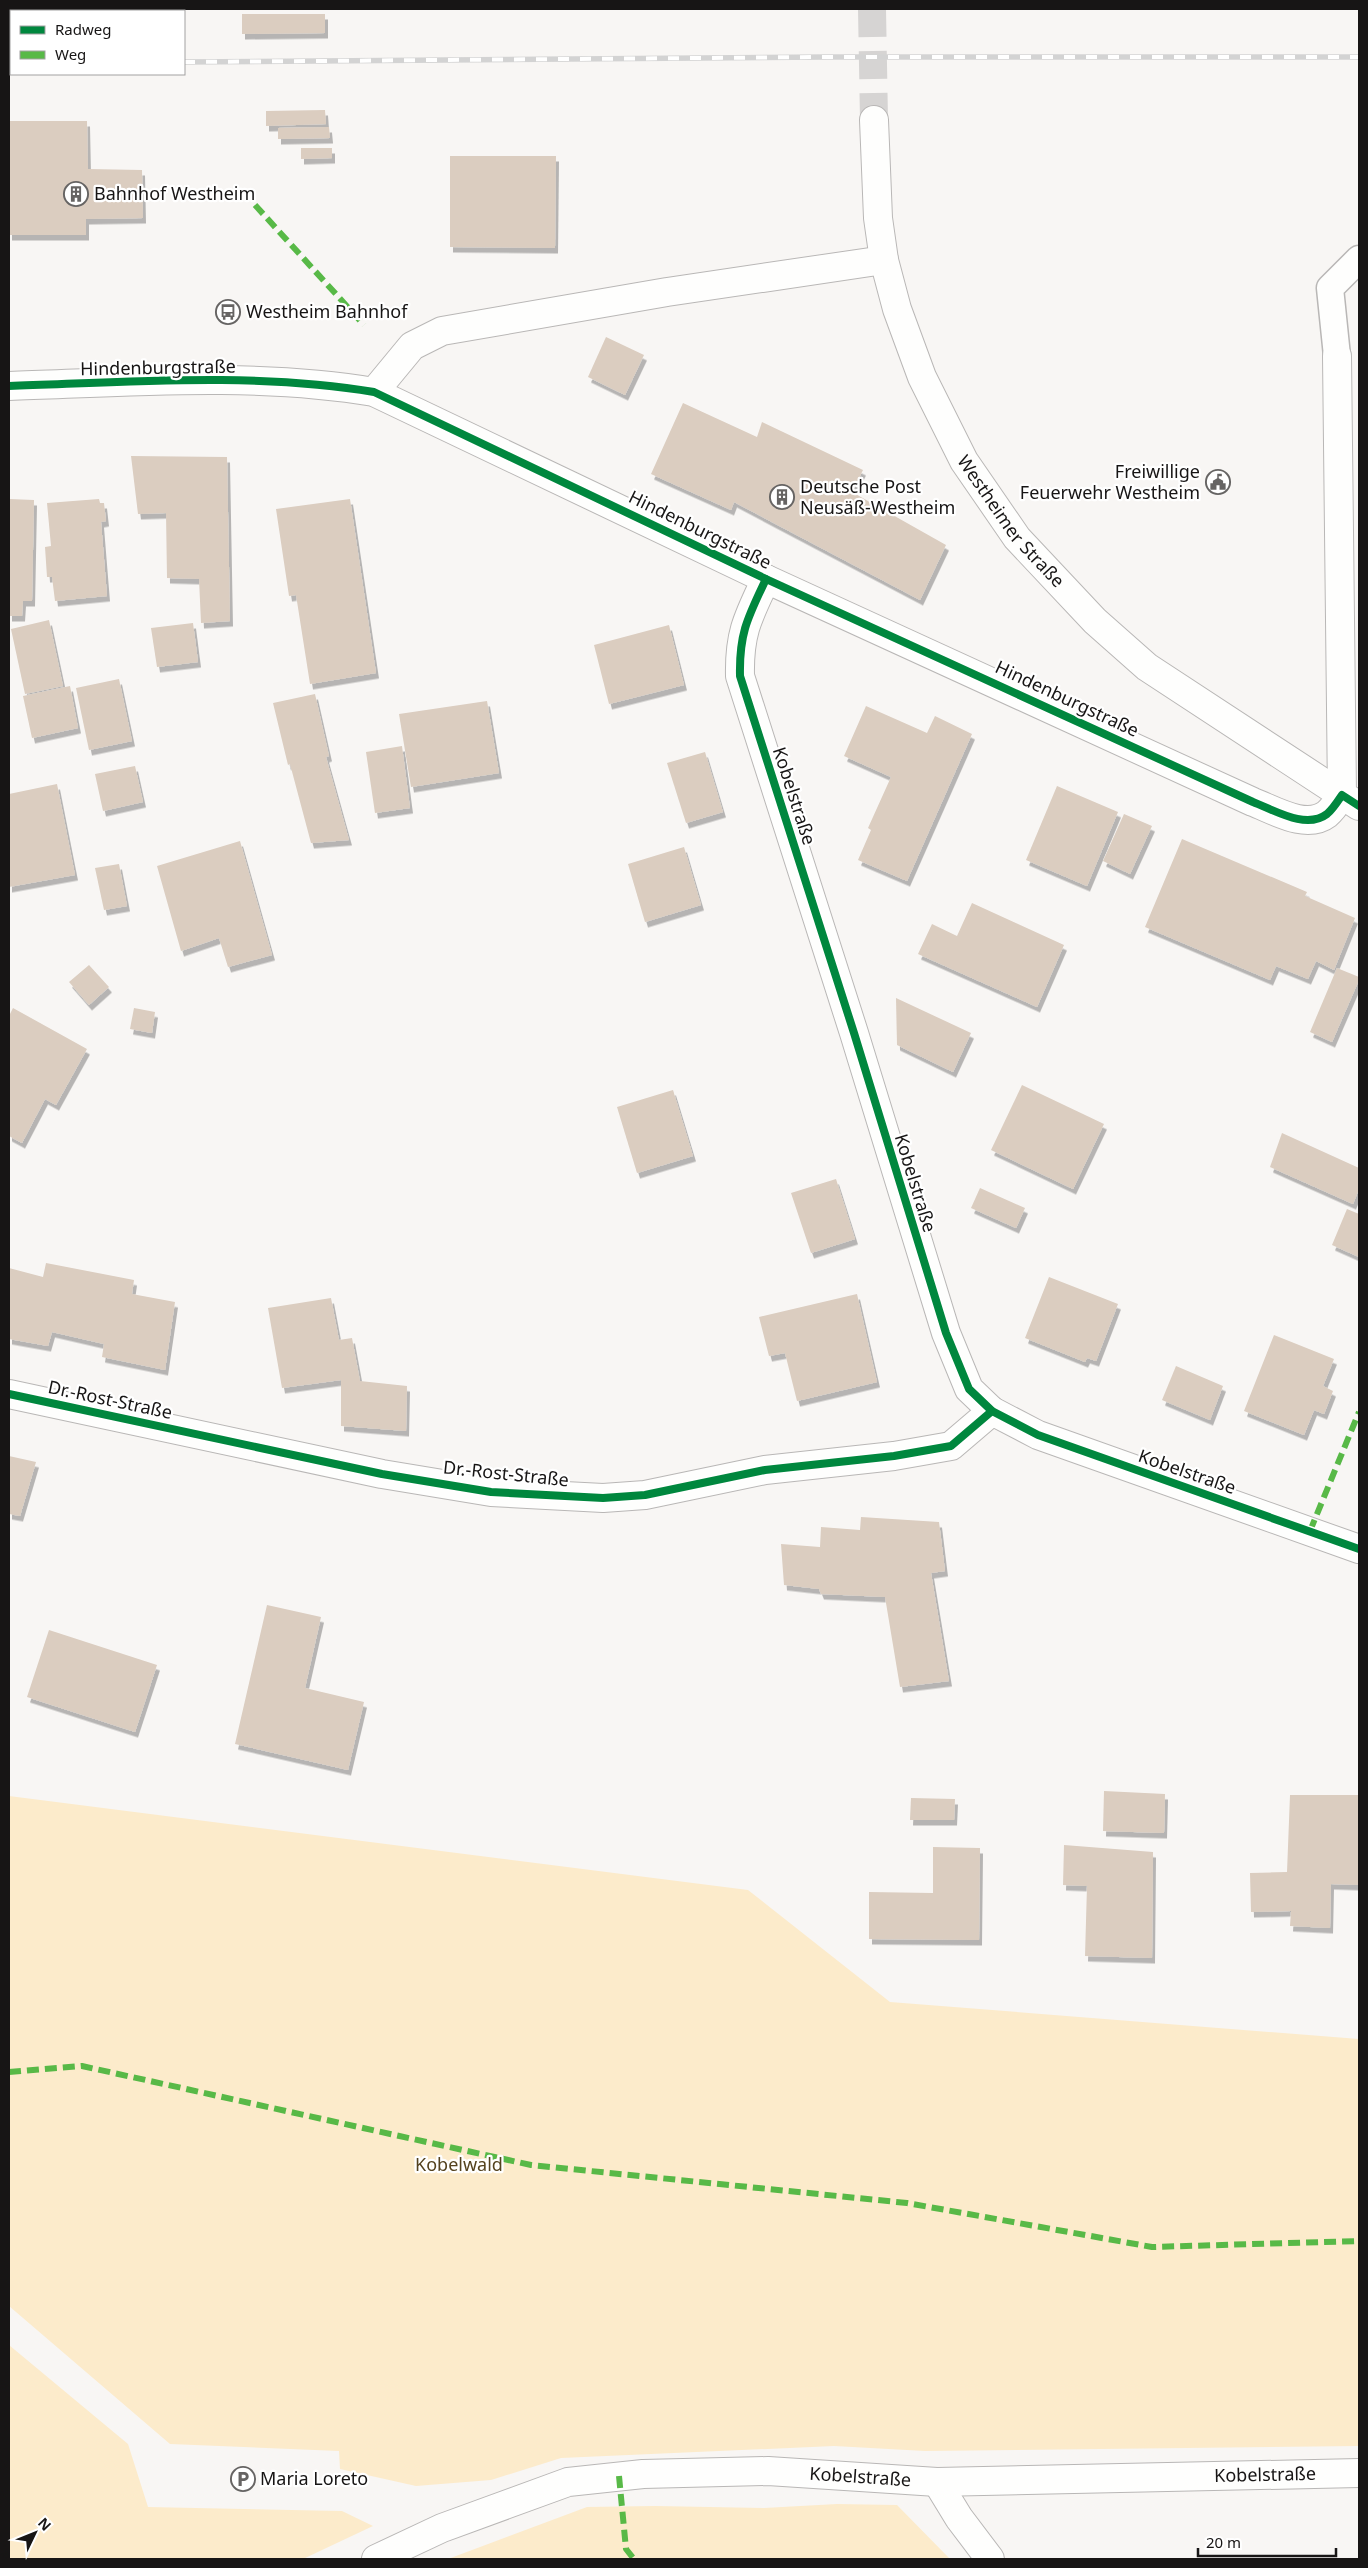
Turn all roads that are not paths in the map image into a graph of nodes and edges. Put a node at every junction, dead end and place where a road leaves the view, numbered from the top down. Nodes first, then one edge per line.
1 (874, 120) tunnel mouth
2 (1359, 259) edge
3 (884, 260) junction
4 (1337, 356) joint
5 (9, 386) edge
6 (374, 392) junction
7 (766, 579) junction
8 (1351, 801) edge
9 (9, 1394) edge
10 (992, 1411) junction
11 (1359, 1548) edge
12 (1359, 2473) edge
13 (937, 2482) junction
14 (376, 2559) edge
15 (990, 2559) edge

1 - 3 street, Westheimer Straße
2 - 4 lane
3 - 6 street
3 - 8 street, Westheimer Straße
4 - 8 street
5 - 6 street, Hindenburgstraße
6 - 7 street, Hindenburgstraße
7 - 8 street, Hindenburgstraße
7 - 10 street, Kobelstraße
9 - 10 street, Dr.-Rost-Straße
10 - 11 street, Kobelstraße
12 - 13 street, Kobelstraße
13 - 14 street, Kobelstraße
13 - 15 street

